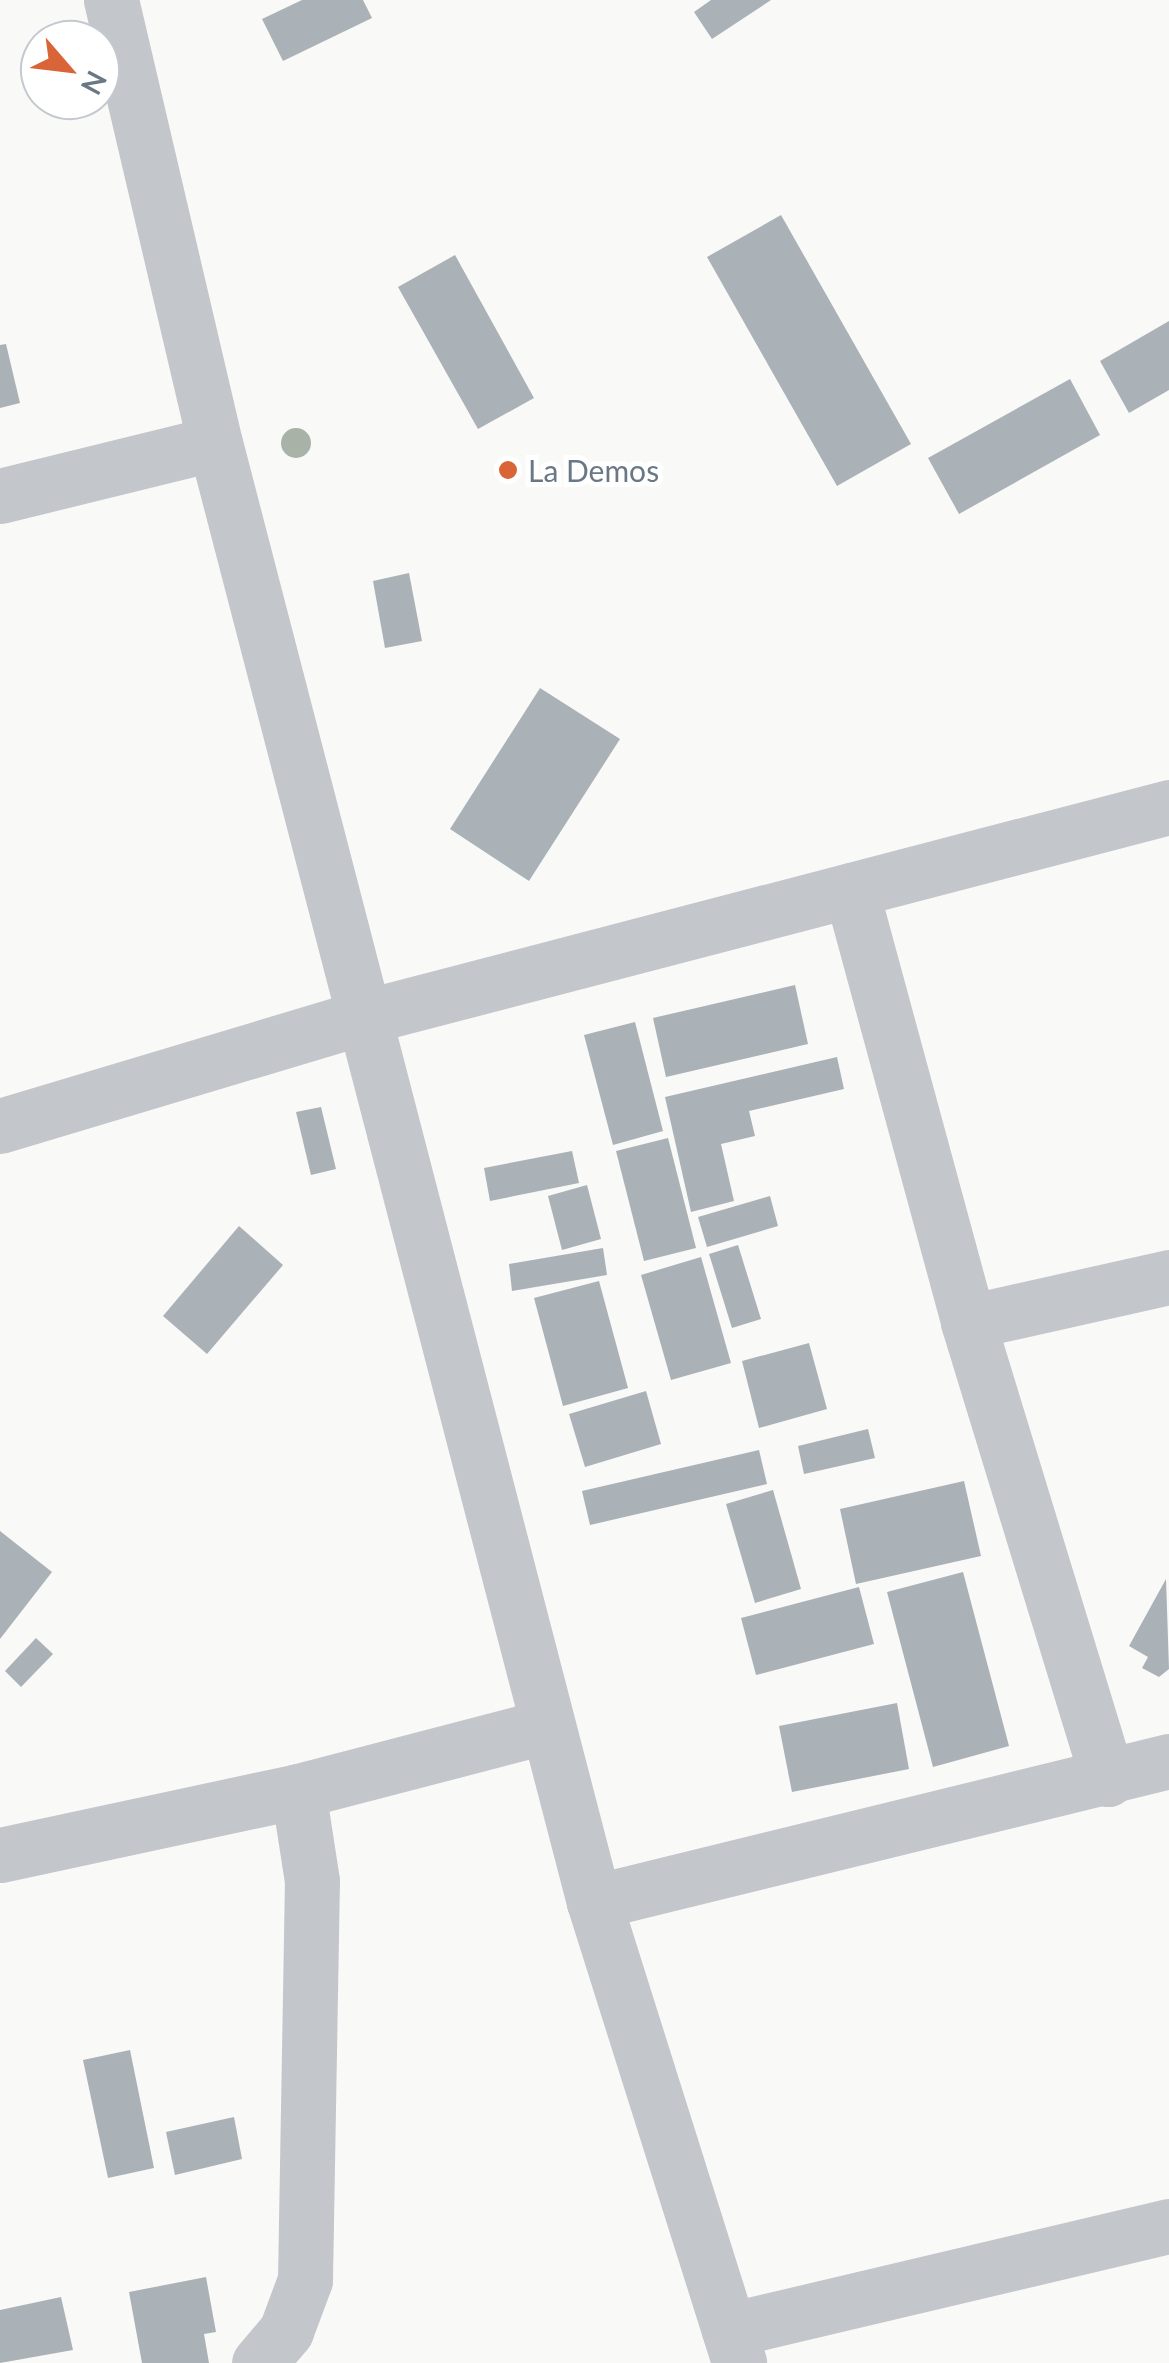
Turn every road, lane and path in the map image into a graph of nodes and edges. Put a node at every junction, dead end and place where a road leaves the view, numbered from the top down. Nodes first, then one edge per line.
1 (110, 0) edge
2 (214, 443) junction
3 (0, 496) edge
4 (1169, 807) edge
5 (850, 890) junction
6 (364, 1016) junction
7 (0, 1126) edge
8 (1169, 1277) edge
9 (968, 1322) junction
10 (548, 1726) junction
11 (1169, 1761) edge
12 (1108, 1778) junction
13 (298, 1791) junction
14 (0, 1855) edge
15 (594, 1902) junction
16 (1167, 2236) edge
17 (734, 2347) edge
18 (260, 2363) edge

1 - 2 street
2 - 3 street
2 - 6 street
4 - 5 street
5 - 6 street
5 - 9 street
6 - 7 street
6 - 10 street
8 - 9 street
9 - 12 street
10 - 13 street
10 - 15 street
11 - 12 street
12 - 15 street
13 - 14 street
13 - 18 street
15 - 17 street
16 - 17 street

